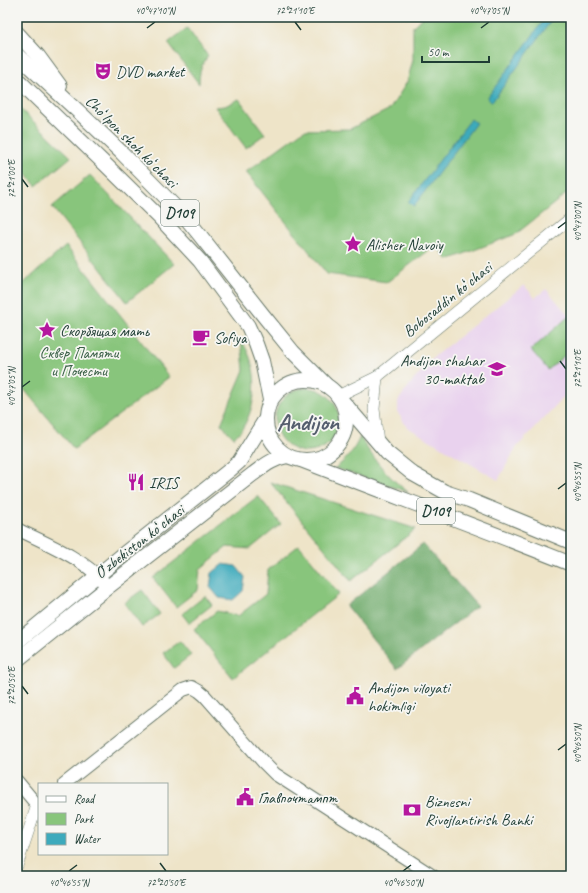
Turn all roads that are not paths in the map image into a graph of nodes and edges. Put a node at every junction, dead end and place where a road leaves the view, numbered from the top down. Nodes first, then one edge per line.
1 (17, 33) edge
2 (17, 55) edge
3 (17, 79) edge
4 (79, 112) junction
5 (158, 190) junction
6 (145, 203) junction
7 (571, 218) edge
8 (377, 377) junction
9 (326, 385) junction
10 (338, 396) junction
11 (270, 400) junction
12 (265, 420) junction
13 (378, 442) junction
14 (294, 458) junction
15 (17, 529) edge
16 (555, 536) junction
17 (571, 542) edge
18 (547, 554) junction
19 (571, 564) edge
20 (98, 576) junction
21 (108, 587) junction
22 (17, 642) edge
23 (17, 660) edge
24 (17, 781) edge
25 (65, 783) edge
26 (38, 804) edge
27 (17, 866) edge
28 (433, 876) edge

1 - 4 main road
2 - 4 main road, Choʻlpon shoh koʻchasi / D109
3 - 6 main road, D109
4 - 5 main road, Choʻlpon shoh koʻchasi / D109
5 - 6 main road
5 - 9 main road, Choʻlpon shoh koʻchasi / D109
6 - 11 main road, D109
7 - 8 street, Bobosaddin koʻchasi
8 - 10 street, Bobosaddin koʻchasi
8 - 13 street
9 - 10 main road, D109
9 - 11 main road, D109
10 - 13 main road, D109
10 - 14 main road, D109
11 - 12 main road, D109
12 - 14 main road, D109
12 - 20 main road, Oʻzbekiston koʻchasi
13 - 16 main road, D109
14 - 18 main road, D109
14 - 21 main road, Oʻzbekiston koʻchasi
15 - 20 main road
16 - 17 main road, D109
16 - 18 main road
18 - 19 main road, D109
20 - 21 main road
20 - 22 main road, Oʻzbekiston koʻchasi
21 - 23 main road, Oʻzbekiston koʻchasi
24 - 26 main road
25 - 28 main road
26 - 27 street

